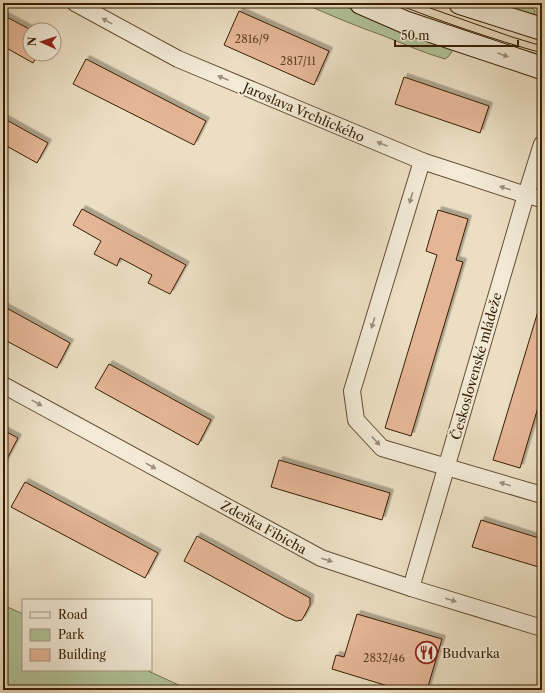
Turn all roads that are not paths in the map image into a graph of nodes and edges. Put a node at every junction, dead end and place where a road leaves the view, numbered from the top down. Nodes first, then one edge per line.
1 (75, 3) edge
2 (361, 3) edge
3 (460, 3) edge
4 (542, 29) edge
5 (542, 68) edge
6 (542, 144) edge
7 (422, 161) junction
8 (526, 195) junction
9 (542, 199) edge
10 (3, 385) edge
11 (446, 466) junction
12 (542, 495) edge
13 (411, 588) junction
14 (542, 628) edge

7 -> 1 street, Jaroslava Vrchlického
2 -> 5 street
3 - 4 street
6 - 8 street, Československé mládeže
8 -> 7 street, Jaroslava Vrchlického
7 -> 11 street
8 - 9 street, Jaroslava Vrchlického
8 - 11 street, Československé mládeže
10 -> 13 street, Zdeňka Fibicha
12 -> 11 street
11 - 13 street, Československé mládeže
13 -> 14 street, Zdeňka Fibicha

